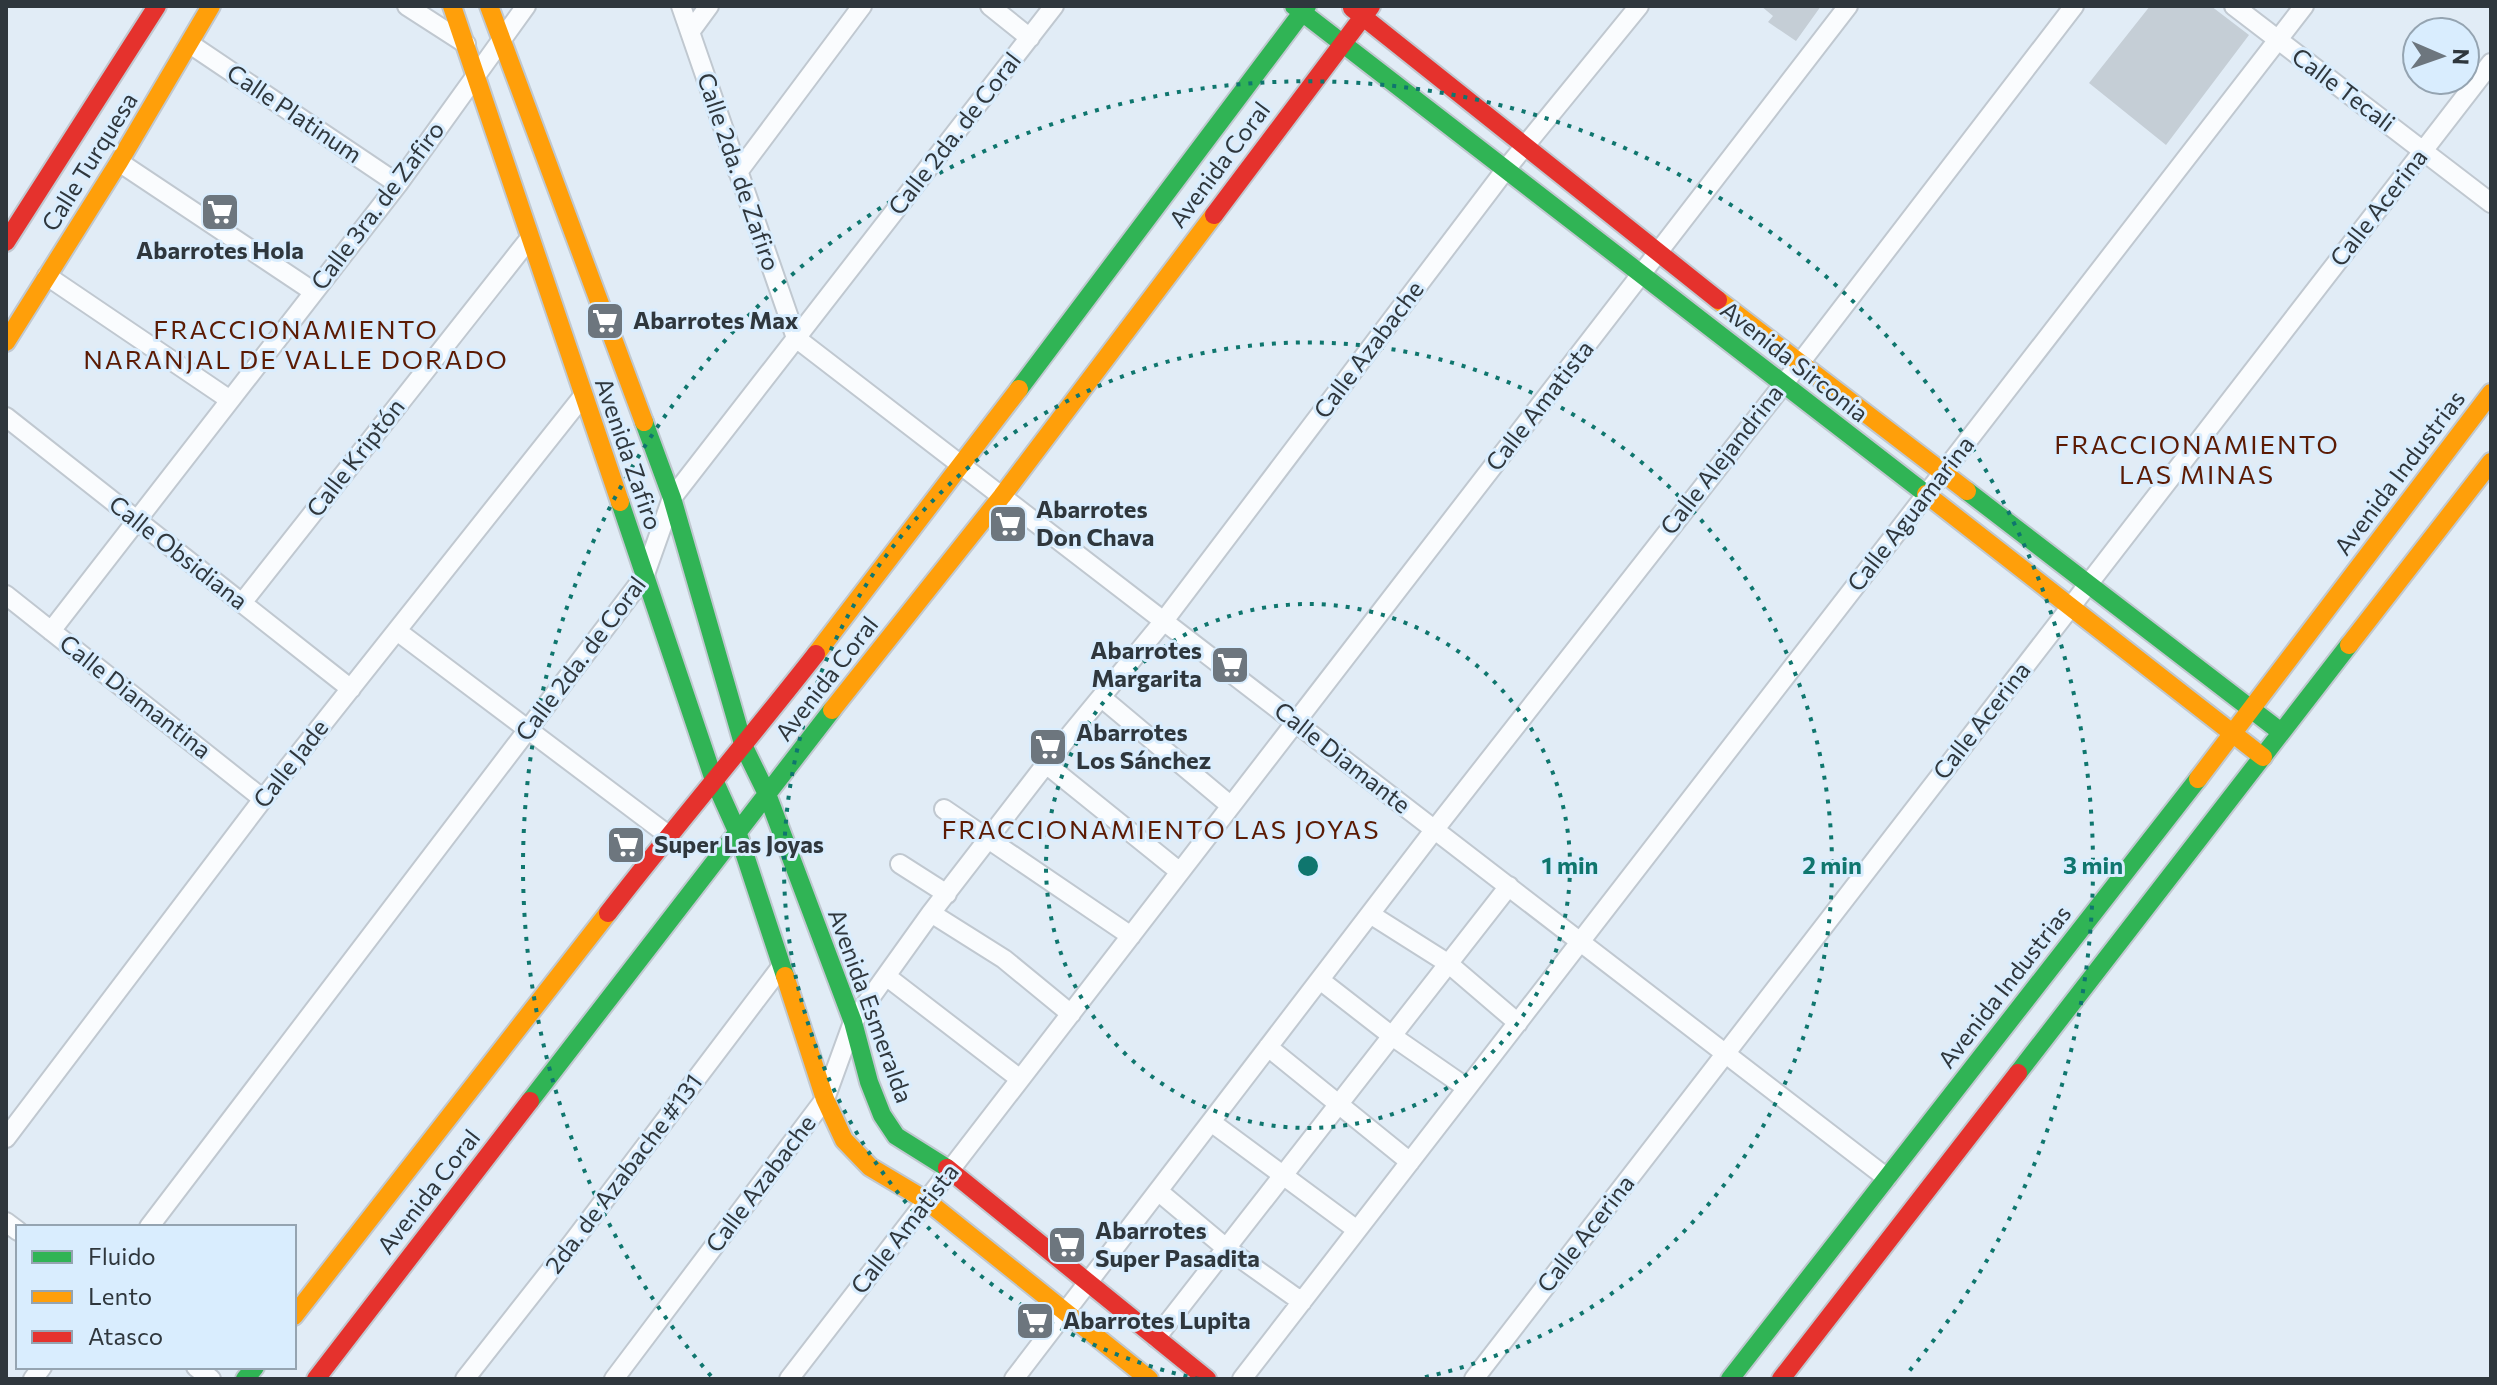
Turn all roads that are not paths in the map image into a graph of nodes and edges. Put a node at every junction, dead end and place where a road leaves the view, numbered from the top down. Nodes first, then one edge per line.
1 (157, 6) edge
2 (211, 6) edge
3 (407, 6) edge
4 (452, 6) edge
5 (489, 6) edge
6 (526, 6) edge
7 (681, 6) edge
8 (709, 6) edge
9 (862, 6) edge
10 (990, 6) edge
11 (1054, 6) edge
12 (1639, 6) edge
13 (1848, 6) edge
14 (2074, 6) edge
15 (2234, 6) edge
16 (2304, 6) edge
17 (1301, 8) edge
18 (1361, 9) edge
19 (690, 32) junction
20 (501, 38) junction
21 (1030, 38) junction
22 (2278, 40) junction
23 (1342, 42) junction
24 (190, 44) junction
25 (466, 44) junction
26 (2491, 63) edge
27 (476, 73) junction
28 (1526, 147) junction
29 (2423, 151) junction
30 (119, 162) junction
31 (1506, 169) junction
32 (738, 172) junction
33 (398, 184) junction
34 (2491, 203) edge
35 (530, 238) junction
36 (6, 242) edge
37 (1657, 253) junction
38 (1642, 273) junction
39 (47, 276) junction
40 (314, 292) junction
41 (796, 338) junction
42 (6, 342) edge
43 (1800, 363) junction
44 (1782, 383) junction
45 (2491, 393) edge
46 (583, 396) junction
47 (230, 400) junction
48 (6, 417) edge
49 (2491, 462) edge
50 (961, 466) junction
51 (1942, 473) junction
52 (1926, 495) junction
53 (1002, 496) junction
54 (672, 498) junction
55 (137, 520) junction
56 (644, 577) junction
57 (2087, 585) junction
58 (6, 595) edge
59 (242, 603) junction
60 (2071, 606) junction
61 (1163, 622) junction
62 (51, 631) junction
63 (397, 631) junction
64 (351, 689) junction
65 (1102, 698) junction
66 (2252, 709) junction
67 (1296, 722) junction
68 (529, 728) junction
69 (2234, 732) junction
70 (2281, 732) junction
71 (744, 747) junction
72 (2263, 757) junction
73 (1046, 764) junction
74 (714, 780) junction
75 (767, 794) junction
76 (263, 799) junction
77 (1231, 806) junction
78 (944, 809) dead end
79 (1435, 829) junction
80 (737, 831) junction
81 (668, 835) junction
82 (990, 839) junction
83 (900, 864) dead end
84 (1180, 872) junction
85 (1509, 886) junction
86 (947, 894) junction
87 (931, 913) junction
88 (1370, 914) junction
89 (1131, 936) junction
90 (1580, 942) junction
91 (1449, 964) junction
92 (781, 967) junction
93 (886, 976) junction
94 (1320, 980) junction
95 (1071, 1014) junction
96 (853, 1022) junction
97 (1518, 1023) junction
98 (1392, 1036) junction
99 (1268, 1047) junction
100 (1726, 1052) junction
101 (1020, 1079) junction
102 (1467, 1088) junction
103 (825, 1099) junction
104 (1338, 1106) junction
105 (1211, 1122) junction
106 (6, 1138) edge
107 (1410, 1162) junction
108 (950, 1170) junction
109 (1284, 1175) junction
110 (1887, 1178) junction
111 (1158, 1191) junction
112 (927, 1201) junction
113 (151, 1225) edge
114 (1357, 1230) junction
115 (1226, 1248) junction
116 (1088, 1283) junction
117 (1302, 1302) junction
118 (1065, 1312) junction
119 (296, 1313) edge
120 (1156, 1338) junction
121 (316, 1379) edge
122 (465, 1379) edge
123 (614, 1379) edge
124 (789, 1379) edge
125 (1014, 1379) edge
126 (1149, 1379) edge
127 (1207, 1379) edge
128 (1242, 1379) edge
129 (1474, 1379) edge
130 (1730, 1379) edge
131 (1781, 1379) edge

1 - 36 street, Calle Turquesa
2 - 24 street, Calle Turquesa
3 - 25 street
4 - 25 street, Avenida Zafiro
5 - 20 street, Avenida Zafiro
6 - 20 street, Calle 3ra. de Zafiro
7 - 19 street, Calle 2da. de Zafiro
8 - 19 street
9 - 32 street
10 - 21 street
11 - 21 street, Calle 2da. de Coral
12 - 28 street, Calle Azabache
13 - 37 street, Calle Amatista
14 - 43 street, Calle Alejandrina
15 - 22 street, Calle Tecali
16 - 22 street, Calle Aguamarina
17 - 23 street, Avenida Sirconia
17 - 50 street, Avenida Coral
18 - 23 street, Avenida Coral
18 - 28 street, Avenida Sirconia
19 - 32 street, Calle 2da. de Zafiro
20 - 27 street, Calle 3ra. de Zafiro
20 - 54 street, Avenida Zafiro
21 - 41 street, Calle 2da. de Coral
22 - 29 street, Calle Tecali
22 - 51 street, Calle Aguamarina
23 - 31 street, Avenida Sirconia
23 - 53 street, Avenida Coral
24 - 30 street, Calle Turquesa
24 - 33 street, Calle Platinum
25 - 27 street, Avenida Zafiro
26 - 29 street, Calle Acerina
27 - 33 street, Calle 3ra. de Zafiro
27 - 35 street, Avenida Zafiro
28 - 31 street, Calle Azabache
28 - 37 street, Avenida Sirconia
29 - 34 street, Calle Tecali
29 - 57 street, Calle Acerina
30 - 39 street, Calle Turquesa
30 - 40 street
31 - 38 street, Avenida Sirconia
31 - 61 street, Calle Azabache
32 - 41 street, Calle 2da. de Zafiro
33 - 40 street, Calle 3ra. de Zafiro
35 - 46 street, Avenida Zafiro
35 - 59 street, Calle Kriptón
37 - 38 street, Calle Amatista
37 - 43 street, Avenida Sirconia
38 - 44 street, Avenida Sirconia
38 - 67 street, Calle Amatista
39 - 42 street, Calle Turquesa
39 - 47 street
40 - 47 street, Calle 3ra. de Zafiro
41 - 50 street, Calle Diamante
41 - 54 street, Calle 2da. de Coral
43 - 44 street, Calle Alejandrina
43 - 51 street, Avenida Sirconia
44 - 52 street, Avenida Sirconia
44 - 79 street, Calle Alejandrina
45 - 66 street, Avenida Industrias
46 - 56 street, Avenida Zafiro
46 - 63 street, Calle Jade
47 - 55 street, Calle 3ra. de Zafiro
48 - 55 street, Calle Obsidiana
49 - 70 street
50 - 53 street, Calle Diamante
50 - 71 street, Avenida Coral
51 - 52 street, Calle Aguamarina
51 - 57 street, Avenida Sirconia
52 - 60 street, Avenida Sirconia
52 - 90 street, Calle Aguamarina
53 - 61 street, Calle Diamante
53 - 75 street, Avenida Coral
54 - 56 street, Calle 2da. de Coral
54 - 71 street, Avenida Zafiro
55 - 59 street, Calle Obsidiana
55 - 62 street, Calle 3ra. de Zafiro
56 - 68 street, Calle 2da. de Coral
56 - 74 street, Avenida Zafiro
57 - 60 street, Calle Acerina
57 - 66 street, Avenida Sirconia
58 - 62 street, Calle Diamantina
59 - 64 street, Calle Obsidiana
60 - 69 street, Avenida Sirconia
60 - 100 street, Calle Acerina
61 - 65 street, Calle Azabache
61 - 67 street, Calle Diamante
62 - 76 street, Calle Diamantina
63 - 64 street, Calle Jade
63 - 68 street
64 - 76 street, Calle Jade
65 - 73 street, Calle Azabache
65 - 77 street
66 - 69 street, Avenida Industrias
66 - 70 street, Avenida Sirconia
67 - 77 street, Calle Amatista
67 - 79 street, Calle Diamante
68 - 81 street
68 - 113 street, Calle 2da. de Coral
69 - 72 street, Avenida Sirconia
69 - 110 street, Avenida Industrias
70 - 72 street
71 - 74 street, Avenida Coral
71 - 75 street, Avenida Esmeralda
72 - 131 street
73 - 82 street, Calle Azabache
73 - 84 street
74 - 80 street
74 - 81 street, Avenida Coral
75 - 80 street, Avenida Coral
75 - 96 street, Avenida Esmeralda
76 - 106 street, Calle Jade
77 - 84 street, Calle Amatista
78 - 82 street
79 - 85 street, Calle Diamante
79 - 88 street, Calle Alejandrina
80 - 92 street
80 - 121 street, Avenida Coral
81 - 119 street, Avenida Coral
82 - 86 street, Calle Azabache
82 - 89 street
83 - 86 street
84 - 89 street, Calle Amatista
85 - 90 street, Calle Diamante
85 - 91 street
86 - 87 street, Calle Azabache
87 - 93 street, Calle Azabache
87 - 95 street
88 - 91 street
88 - 94 street, Calle Alejandrina
89 - 95 street, Calle Amatista
90 - 97 street, Calle Aguamarina
90 - 100 street, Calle Diamante
91 - 97 street
91 - 98 street
92 - 103 street
92 - 122 street, 2da. de Azabache #131
93 - 96 street, Calle Azabache
93 - 101 street
94 - 98 street
94 - 99 street, Calle Alejandrina
95 - 101 street, Calle Amatista
96 - 103 street, Calle Azabache
96 - 108 street, Avenida Esmeralda
97 - 102 street, Calle Aguamarina
98 - 102 street
98 - 104 street
99 - 104 street
99 - 105 street, Calle Alejandrina
100 - 110 street, Calle Diamante
100 - 129 street, Calle Acerina
101 - 108 street, Calle Amatista
102 - 107 street, Calle Aguamarina
103 - 112 street
103 - 123 street, Calle Azabache
104 - 107 street
104 - 109 street
105 - 109 street
105 - 111 street, Calle Alejandrina
107 - 114 street, Calle Aguamarina
108 - 112 street, Calle Amatista
108 - 116 street, Avenida Esmeralda
109 - 114 street
109 - 115 street
110 - 130 street, Avenida Industrias
111 - 115 street
111 - 116 street, Calle Alejandrina
112 - 118 street
112 - 124 street, Calle Amatista
114 - 117 street, Calle Aguamarina
115 - 117 street
115 - 120 street
116 - 118 street, Calle Alejandrina
116 - 120 street, Avenida Esmeralda
117 - 128 street, Calle Aguamarina
118 - 125 street, Calle Alejandrina
118 - 126 street
120 - 127 street, Avenida Esmeralda

